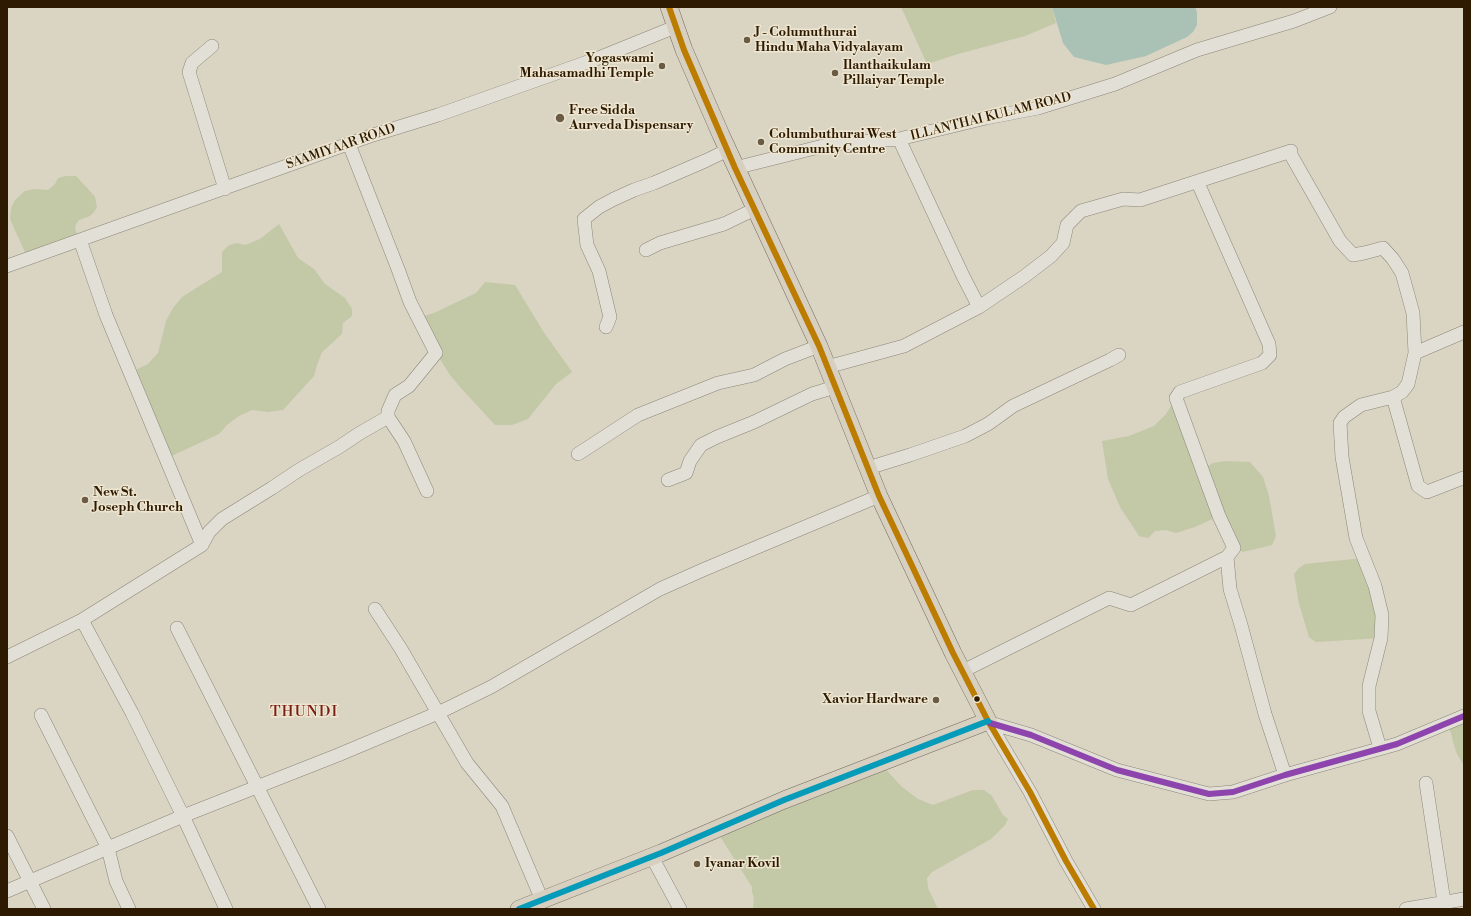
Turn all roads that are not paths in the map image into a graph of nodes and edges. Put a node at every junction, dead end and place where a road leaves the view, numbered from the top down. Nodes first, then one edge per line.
1 (669, 7) edge
2 (1328, 7) edge
3 (675, 27) junction
4 (212, 46) dead end
5 (899, 139) junction
6 (349, 144) junction
7 (728, 150) junction
8 (735, 168) junction
9 (1198, 183) junction
10 (225, 189) junction
11 (755, 209) junction
12 (80, 240) junction
13 (646, 250) dead end
14 (7, 266) edge
15 (979, 307) junction
16 (606, 327) dead end
17 (1464, 332) edge
18 (819, 346) junction
19 (1415, 353) junction
20 (1119, 354) dead end
21 (827, 367) junction
22 (835, 388) junction
23 (1393, 397) junction
24 (388, 417) junction
25 (578, 454) dead end
26 (868, 468) junction
27 (1464, 479) edge
28 (668, 480) dead end
29 (427, 491) dead end
30 (879, 496) junction
31 (202, 545) junction
32 (1226, 557) junction
33 (375, 609) dead end
34 (82, 620) junction
35 (177, 628) dead end
36 (7, 657) edge
37 (963, 671) junction
38 (438, 713) junction
39 (41, 715) dead end
40 (1464, 716) edge
41 (989, 722) junction
42 (1380, 748) junction
43 (1285, 775) junction
44 (1426, 783) dead end
45 (257, 787) junction
46 (183, 816) junction
47 (7, 836) edge
48 (108, 848) junction
49 (652, 857) junction
50 (30, 881) junction
51 (7, 891) edge
52 (1464, 899) edge
53 (542, 900) junction
54 (1444, 902) junction
55 (44, 909) edge
56 (129, 909) edge
57 (226, 909) edge
58 (319, 909) edge
59 (519, 909) edge
60 (680, 909) edge
61 (1094, 909) edge
62 (1406, 909) edge

1 - 3 main road
2 - 5 street, ILLANTHAI KULAM ROAD
3 - 6 street, SAAMIYAAR ROAD
3 - 7 main road
4 - 10 street
5 - 8 street, ILLANTHAI KULAM ROAD
5 - 15 street
6 - 10 street, SAAMIYAAR ROAD
6 - 24 street
7 - 8 main road
7 - 16 street
8 - 11 main road
9 - 15 street
9 - 19 street
9 - 32 street
10 - 12 street, SAAMIYAAR ROAD
11 - 13 street
11 - 18 main road
12 - 14 street, SAAMIYAAR ROAD
12 - 31 street
15 - 21 street
17 - 19 street
18 - 21 main road
18 - 25 street
19 - 23 street
20 - 26 street
21 - 22 main road
22 - 26 main road
22 - 28 street
23 - 27 street
23 - 42 street
24 - 29 street
24 - 31 street
26 - 30 main road
30 - 37 main road
30 - 38 street
31 - 34 street
32 - 37 street
32 - 43 street
33 - 38 street
34 - 36 street
34 - 46 street
35 - 45 street
37 - 41 main road
38 - 45 street
38 - 53 street
39 - 48 street
40 - 42 street
41 - 43 street
41 - 49 main road
41 - 61 street
42 - 43 street
44 - 54 street
45 - 46 street
45 - 58 street
46 - 48 street
46 - 57 street
47 - 50 street
48 - 50 street
48 - 56 street
49 - 53 main road
49 - 60 street
50 - 51 street
50 - 55 street
52 - 54 street
53 - 59 main road
54 - 62 street

